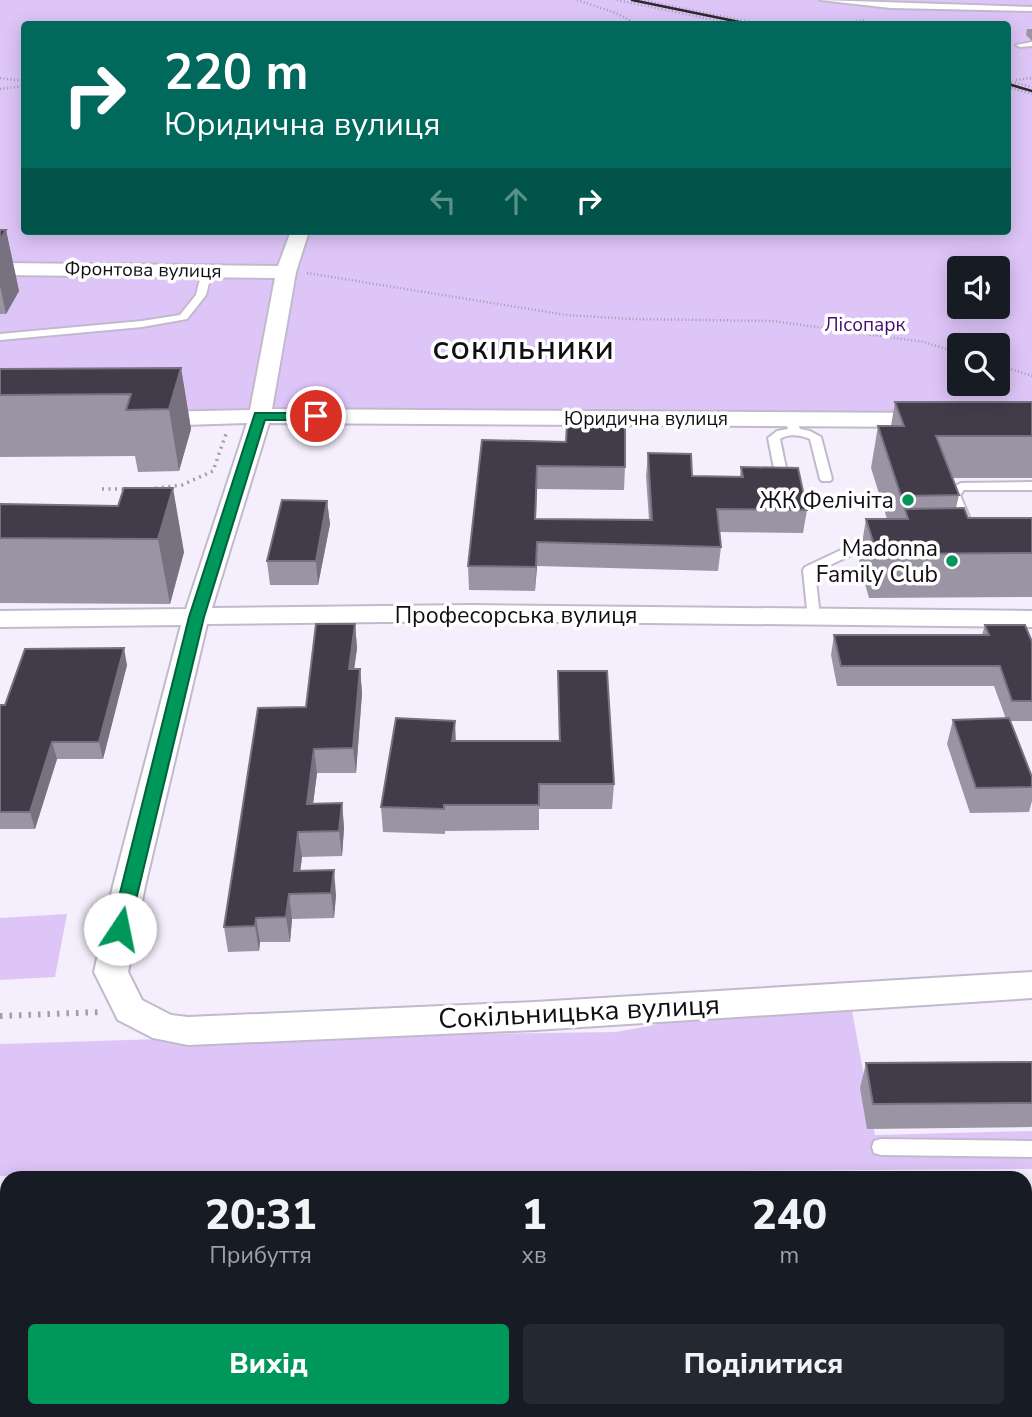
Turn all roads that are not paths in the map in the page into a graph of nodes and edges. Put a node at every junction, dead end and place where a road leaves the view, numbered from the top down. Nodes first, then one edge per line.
1 (823, 0) edge
2 (1032, 9) edge
3 (1032, 44) edge
4 (1020, 45) dead end
5 (299, 235) edge
6 (0, 269) edge
7 (207, 271) junction
8 (286, 272) junction
9 (0, 337) edge
10 (260, 416) junction
11 (137, 419) edge
12 (952, 421) edge
13 (793, 426) junction
14 (826, 479) dead end
15 (784, 485) edge
16 (1032, 486) edge
17 (970, 532) edge
18 (886, 546) edge
19 (813, 616) junction
20 (196, 617) junction
21 (0, 619) edge
22 (1032, 619) edge
23 (1032, 985) edge
24 (881, 1147) dead end
25 (1032, 1149) edge

1 - 2 lane
3 - 4 lane
5 - 8 street
6 - 7 street, Фронтова вулиця
7 - 8 street, Фронтова вулиця
7 - 9 lane
8 - 10 street
10 - 11 street, Юридична вулиця
10 - 13 street, Юридична вулиця
10 - 20 street
12 - 13 street, Юридична вулиця
13 - 14 lane
13 - 15 lane
16 - 17 lane
18 - 19 lane
19 - 20 street, Професорська вулиця
19 - 22 street, Професорська вулиця
20 - 21 street, Професорська вулиця
20 - 23 street, Сокільницька вулиця
24 - 25 lane

